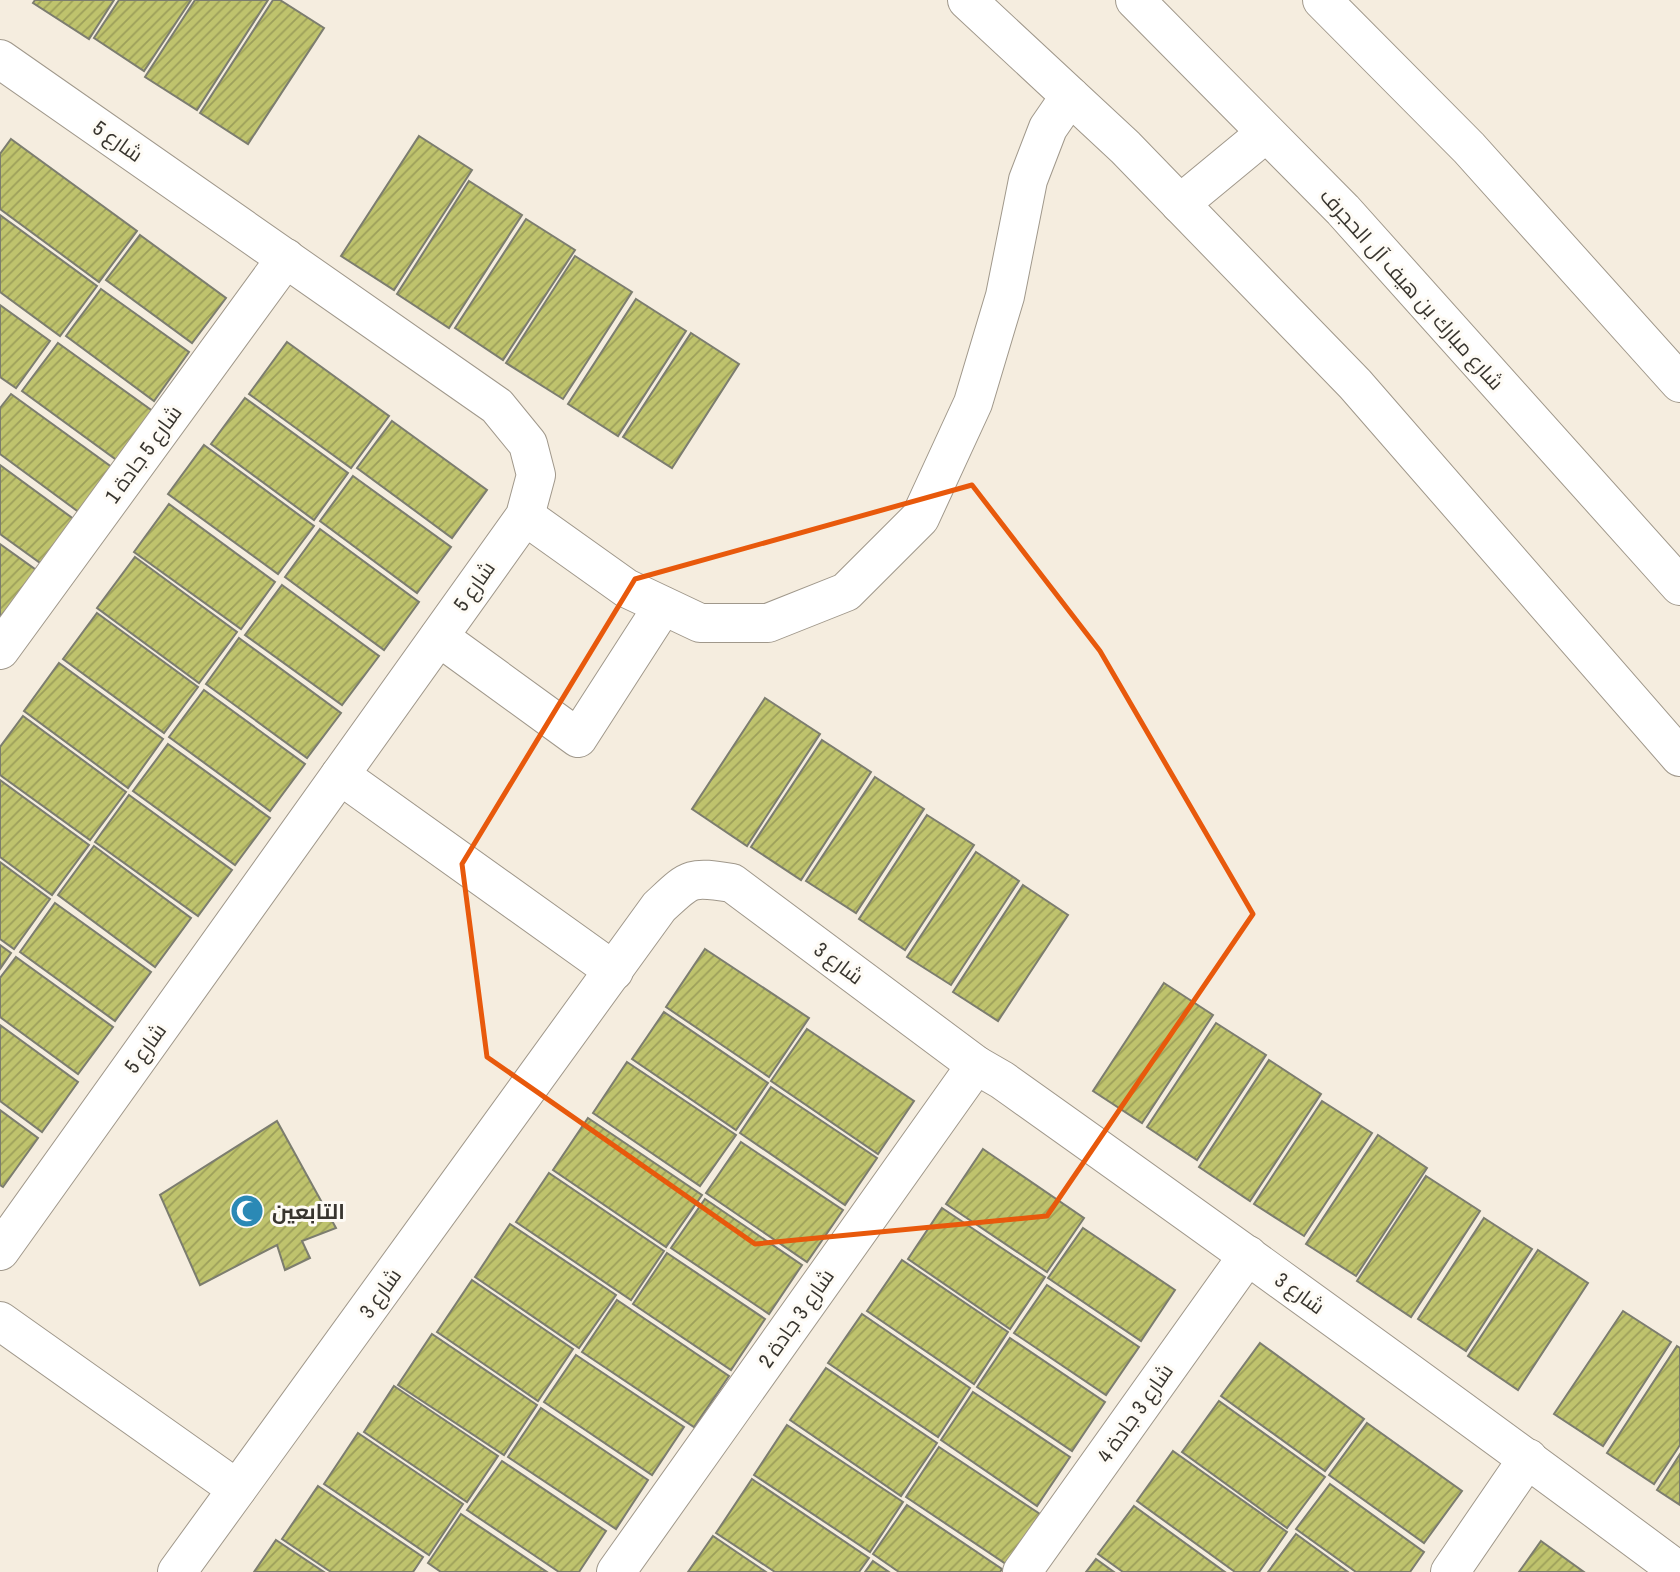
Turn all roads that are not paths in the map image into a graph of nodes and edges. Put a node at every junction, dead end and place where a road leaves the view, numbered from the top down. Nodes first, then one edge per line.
1 (967, 0) edge
2 (1135, 0) edge
3 (1322, 0) edge
4 (2, 66) edge
5 (1070, 96) junction
6 (1266, 133) junction
7 (1180, 204) junction
8 (286, 258) junction
9 (1680, 383) edge
10 (524, 516) junction
11 (1680, 586) edge
12 (663, 606) junction
13 (439, 637) junction
14 (0, 650) edge
15 (1680, 757) edge
16 (340, 775) junction
17 (614, 971) junction
18 (976, 1065) junction
19 (0, 1251) edge
20 (1248, 1255) junction
21 (0, 1321) edge
22 (1528, 1458) junction
23 (237, 1489) junction
24 (177, 1572) edge
25 (616, 1572) edge
26 (1022, 1572) edge
27 (1450, 1572) edge
28 (1680, 1572) edge

1 - 5 street
2 - 6 street, شارع مبارك بن هيف آل الحجرف
3 - 9 street
4 - 8 street, شارع 5
5 - 7 street
5 - 12 street
6 - 7 street
6 - 11 street, شارع مبارك بن هيف آل الحجرف
7 - 15 street
8 - 10 street, شارع 5
8 - 14 street, شارع 5 جادة 1
10 - 12 street
10 - 13 street, شارع 5
12 - 13 street
13 - 16 street, شارع 5
16 - 17 street
16 - 19 street, شارع 5
17 - 18 street, شارع 3
17 - 23 street, شارع 3
18 - 20 street, شارع 3
18 - 25 street, شارع 3 جادة 2
20 - 22 street, شارع 3
20 - 26 street, شارع 3 جادة 4
21 - 23 street
22 - 27 street
22 - 28 street, شارع 3
23 - 24 street, شارع 3

